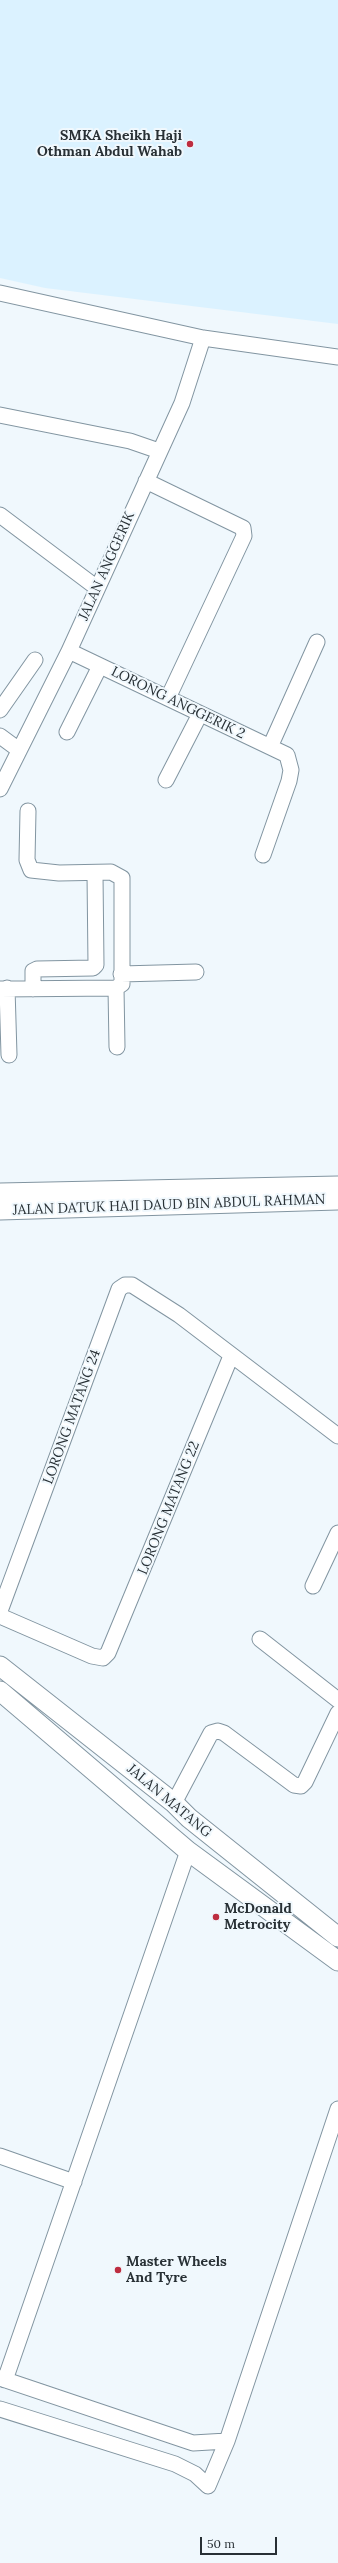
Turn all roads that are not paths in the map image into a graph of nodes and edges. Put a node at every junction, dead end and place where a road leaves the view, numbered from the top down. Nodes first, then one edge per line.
1 (0, 293) edge
2 (203, 338) junction
3 (338, 357) edge
4 (0, 415) edge
5 (159, 451) junction
6 (146, 481) junction
7 (0, 515) edge
8 (97, 588) junction
9 (317, 642) dead end
10 (69, 651) junction
11 (35, 660) dead end
12 (100, 666) junction
13 (168, 698) junction
14 (0, 710) edge
15 (200, 714) junction
16 (67, 732) dead end
17 (0, 736) edge
18 (270, 747) junction
19 (19, 750) junction
20 (166, 780) dead end
21 (0, 790) edge
22 (28, 811) dead end
23 (262, 854) dead end
24 (95, 874) junction
25 (196, 972) dead end
26 (119, 981) junction
27 (3, 988) edge
28 (33, 989) junction
29 (117, 1047) dead end
30 (9, 1055) dead end
31 (338, 1186) edge
32 (0, 1193) edge
33 (338, 1200) edge
34 (0, 1210) edge
35 (231, 1356) junction
36 (338, 1436) edge
37 (338, 1533) edge
38 (313, 1586) dead end
39 (0, 1611) edge
40 (0, 1616) edge
41 (260, 1639) dead end
42 (0, 1666) edge
43 (0, 1692) edge
44 (338, 1700) edge
45 (9, 1708) edge
46 (338, 1713) edge
47 (174, 1803) junction
48 (188, 1851) junction
49 (338, 1937) edge
50 (338, 1961) edge
51 (338, 2109) edge
52 (0, 2156) edge
53 (74, 2182) junction
54 (2, 2379) edge
55 (0, 2409) edge
56 (227, 2440) junction

1 - 2 street
2 - 3 street
2 - 5 street, JALAN ANGGERIK
4 - 5 street
5 - 6 street, JALAN ANGGERIK
6 - 8 street, JALAN ANGGERIK
6 - 13 street
7 - 8 street
8 - 10 street, JALAN ANGGERIK
9 - 18 street
10 - 12 street, LORONG ANGGERIK 2
10 - 19 street, JALAN ANGGERIK
11 - 14 street
12 - 13 street, LORONG ANGGERIK 2
12 - 16 street
13 - 15 street, LORONG ANGGERIK 2
15 - 18 street, LORONG ANGGERIK 2
15 - 20 street
17 - 19 street
18 - 23 street, LORONG ANGGERIK 2
19 - 21 street, JALAN ANGGERIK
22 - 24 street
24 - 26 street
24 - 28 street
25 - 26 street
26 - 28 street
26 - 29 street
27 - 28 street
27 - 30 street
31 - 32 main road, JALAN DATUK HAJI DAUD BIN ABDUL RAHMAN
33 - 34 main road, JALAN DATUK HAJI DAUD BIN ABDUL RAHMAN
35 - 36 street
35 - 39 street, LORONG MATANG 24
35 - 40 street, LORONG MATANG 22
37 - 38 street
41 - 44 street
42 - 47 main road, JALAN MATANG
43 - 45 main road, JALAN MATANG
45 - 48 main road, JALAN MATANG
46 - 47 street
47 - 49 main road, JALAN MATANG
48 - 50 main road, JALAN MATANG
48 - 53 street
51 - 56 street
52 - 53 street
53 - 54 street
54 - 56 street
55 - 56 street

